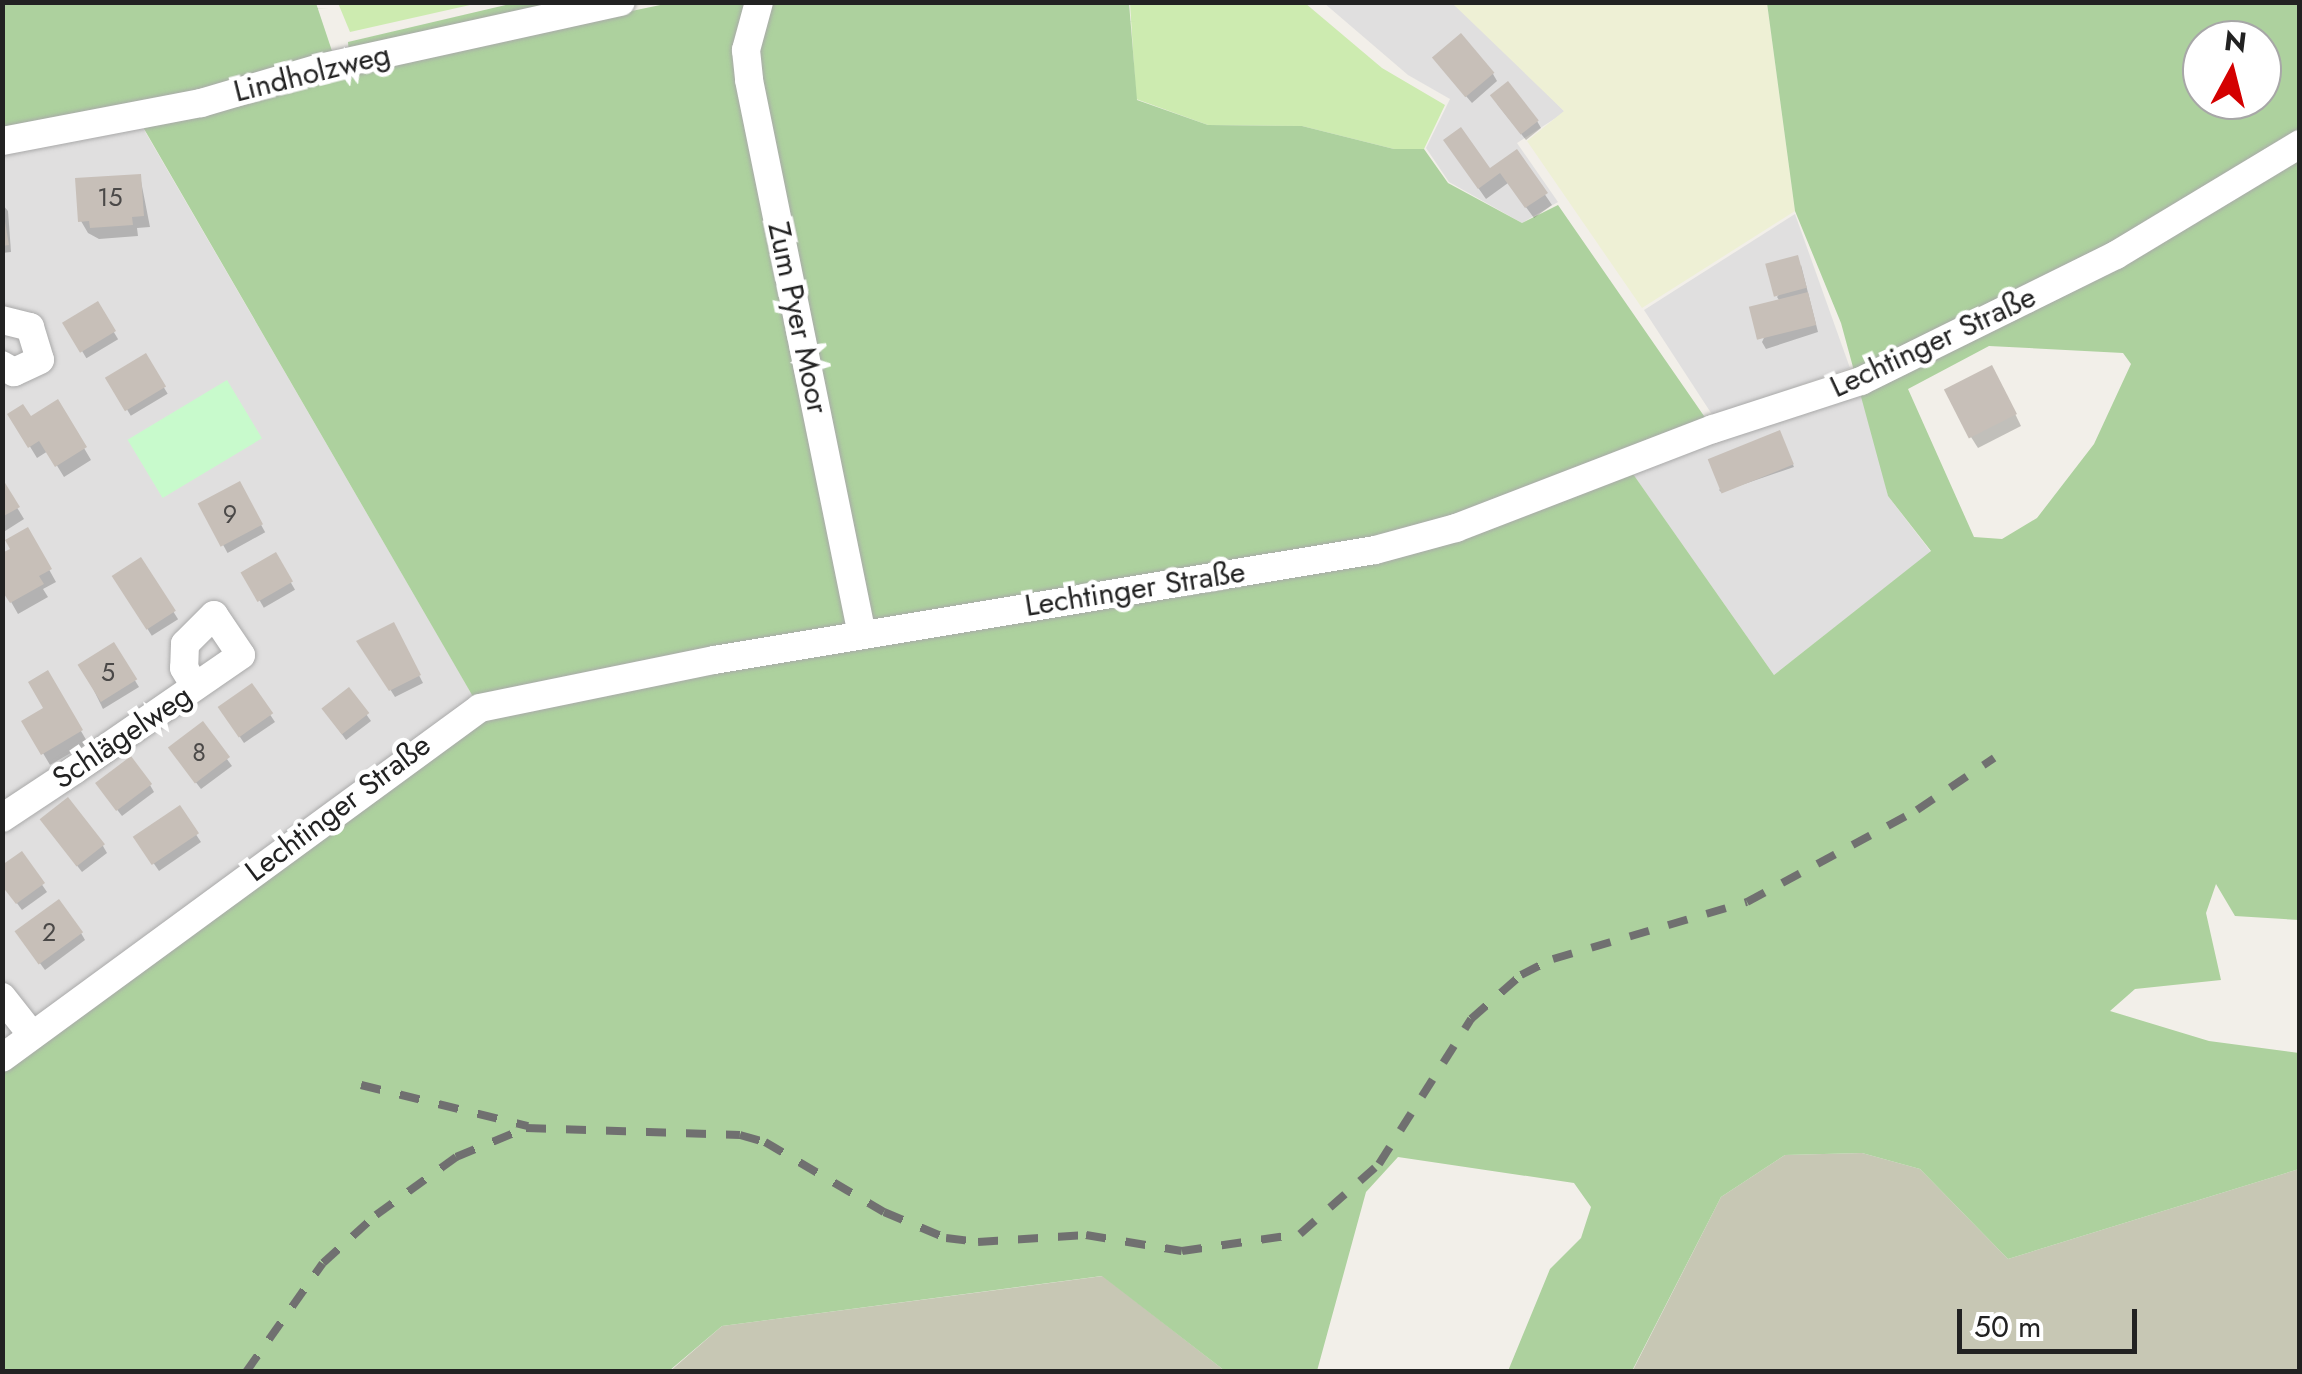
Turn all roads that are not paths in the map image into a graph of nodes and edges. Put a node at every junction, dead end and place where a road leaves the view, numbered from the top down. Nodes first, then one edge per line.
1 (621, 2) edge
2 (759, 2) edge
3 (2, 141) edge
4 (2300, 144) edge
5 (2, 320) edge
6 (2, 365) edge
7 (862, 634) junction
8 (195, 686) junction
9 (2, 818) edge
10 (2, 997) edge
11 (32, 1035) junction
12 (2, 1058) edge

1 - 3 street, Lindholzweg
2 - 7 street, Zum Pyer Moor
4 - 7 street, Lechtinger Straße
5 - 6 street
7 - 11 street, Lechtinger Straße
8 - 8 street, Schlägelweg
8 - 9 street, Schlägelweg
10 - 11 street
11 - 12 street, Lechtinger Straße

